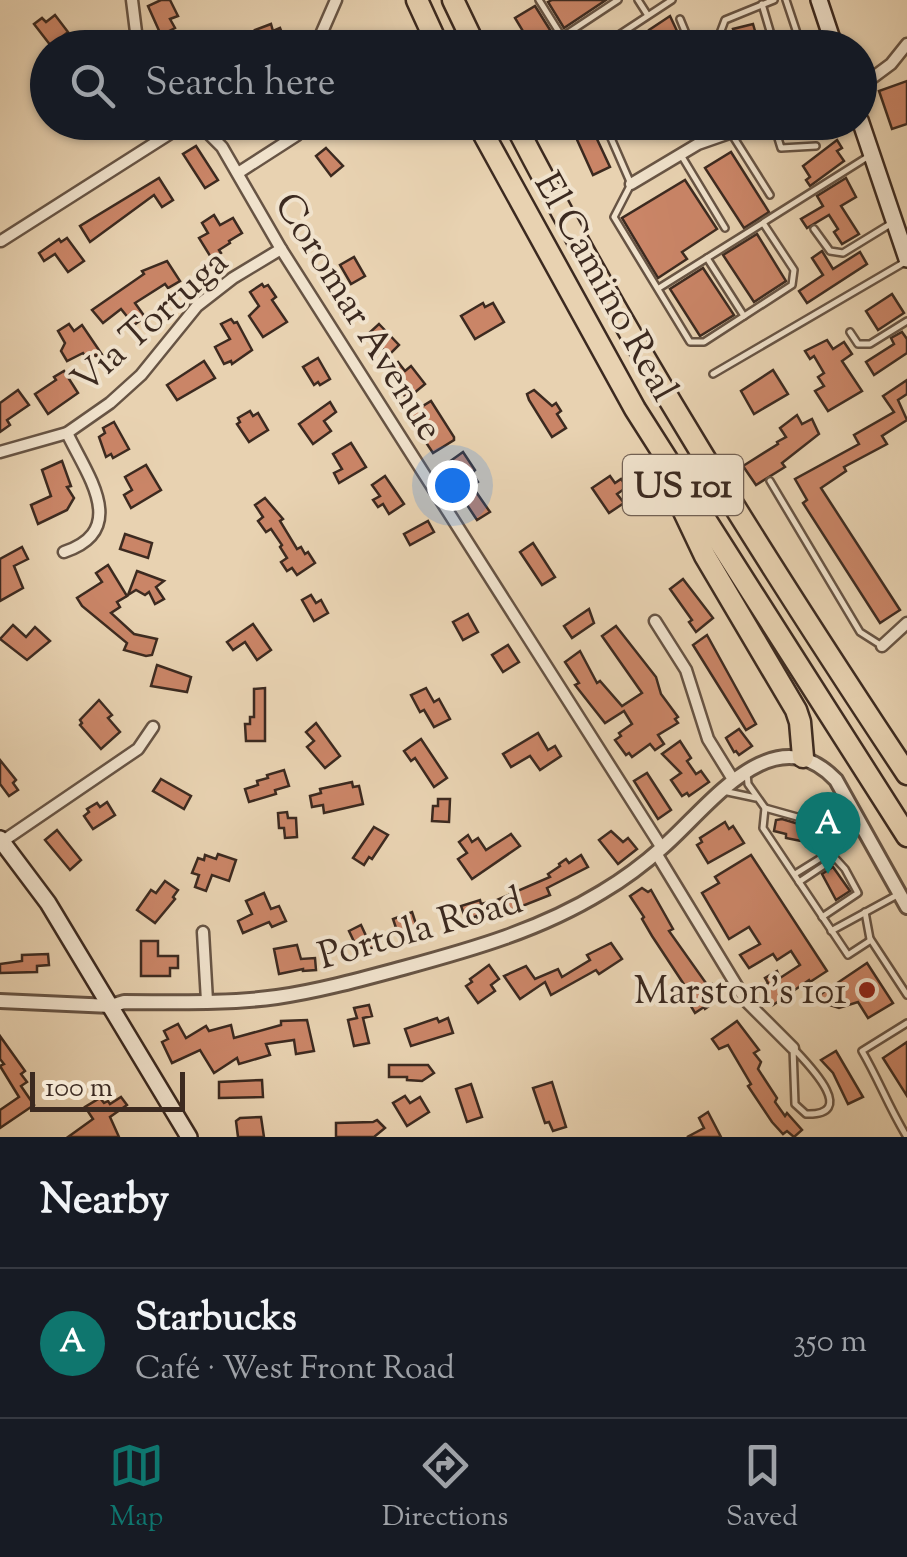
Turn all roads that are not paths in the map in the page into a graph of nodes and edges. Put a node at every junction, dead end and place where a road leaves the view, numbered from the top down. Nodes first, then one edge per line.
1 (132, 0) edge
2 (336, 0) edge
3 (416, 0) edge
4 (453, 0) edge
5 (539, 0) edge
6 (618, 0) edge
7 (638, 0) edge
8 (672, 0) edge
9 (774, 0) edge
10 (786, 0) edge
11 (818, 0) edge
12 (762, 4) junction
13 (648, 16) junction
14 (680, 19) dead end
15 (136, 30) edge
16 (323, 30) edge
17 (430, 30) edge
18 (467, 30) edge
19 (558, 30) edge
20 (573, 30) edge
21 (626, 30) edge
22 (685, 30) edge
23 (721, 30) edge
24 (770, 30) edge
25 (796, 30) edge
26 (829, 30) edge
27 (907, 44) edge
28 (877, 74) edge
29 (160, 140) edge
30 (216, 140) edge
31 (289, 140) edge
32 (487, 140) edge
33 (524, 140) edge
34 (612, 140) edge
35 (705, 140) edge
36 (734, 140) edge
37 (779, 140) edge
38 (867, 140) edge
39 (816, 146) dead end
40 (681, 155) junction
41 (872, 155) junction
42 (238, 173) junction
43 (630, 184) junction
44 (770, 195) dead end
45 (894, 221) junction
46 (763, 223) junction
47 (724, 228) dead end
48 (814, 229) dead end
49 (1, 241) edge
50 (281, 250) junction
51 (707, 258) junction
52 (907, 259) edge
53 (659, 288) junction
54 (744, 316) junction
55 (907, 322) edge
56 (850, 332) dead end
57 (713, 374) dead end
58 (635, 409) junction
59 (67, 432) junction
60 (0, 452) edge
61 (770, 481) dead end
62 (64, 552) dead end
63 (655, 621) dead end
64 (907, 623) edge
65 (882, 646) joint
66 (152, 727) dead end
67 (802, 757) junction
68 (746, 771) junction
69 (907, 774) edge
70 (728, 786) junction
71 (759, 799) junction
72 (766, 808) junction
73 (907, 836) edge
74 (1, 840) edge
75 (659, 851) junction
76 (794, 875) junction
77 (799, 882) junction
78 (903, 900) edge
79 (865, 912) junction
80 (822, 917) junction
81 (832, 930) junction
82 (203, 932) dead end
83 (870, 940) junction
84 (907, 995) edge
85 (0, 1001) edge
86 (207, 1001) junction
87 (111, 1006) junction
88 (907, 1023) edge
89 (793, 1048) junction
90 (907, 1136) edge
91 (189, 1137) edge

1 - 15 street
2 - 16 street
3 - 17 highway
4 - 18 highway
5 - 19 lane
6 - 20 lane
7 - 13 lane
8 - 13 lane
9 - 12 lane
10 - 25 lane
11 - 26 main road
12 - 23 lane
12 - 24 lane
13 - 21 lane
14 - 22 lane
27 - 28 street
29 - 49 street
30 - 42 street, Coromar Avenue
31 - 42 street
32 - 58 highway, El Camino Real / US 101
33 - 69 highway, El Camino Real / US 101
34 - 43 lane
35 - 40 street
36 - 44 lane
37 - 39 lane
38 - 41 main road
40 - 43 street
40 - 47 lane
41 - 45 main road
41 - 46 lane
42 - 50 street, Coromar Avenue
43 - 53 lane
45 - 48 lane
45 - 52 main road
46 - 51 lane
46 - 54 lane
50 - 59 street, Via Tortuga
50 - 75 street, Coromar Avenue
51 - 53 lane
51 - 54 lane
52 - 57 lane
53 - 54 lane
55 - 56 lane
58 - 67 highway
58 - 73 highway, El Camino Real / US 101
59 - 60 street, Via Tortuga
59 - 62 street
61 - 65 lane
63 - 70 street
64 - 65 street
66 - 74 street
67 - 68 street, Portola Road
67 - 78 street
68 - 70 street, Portola Road
68 - 71 lane
70 - 71 lane
70 - 75 street, Portola Road
71 - 72 lane
72 - 76 lane
72 - 76 lane
74 - 87 main road
75 - 86 street, Portola Road
75 - 89 street, Coromar Avenue
76 - 77 lane
77 - 80 lane
77 - 80 lane
78 - 79 lane
79 - 81 lane
79 - 83 lane
80 - 81 lane
81 - 83 lane
82 - 86 street
83 - 84 lane
85 - 87 street, Portola Road
86 - 87 street, Portola Road
87 - 91 main road
88 - 90 lane
89 - 89 lane

